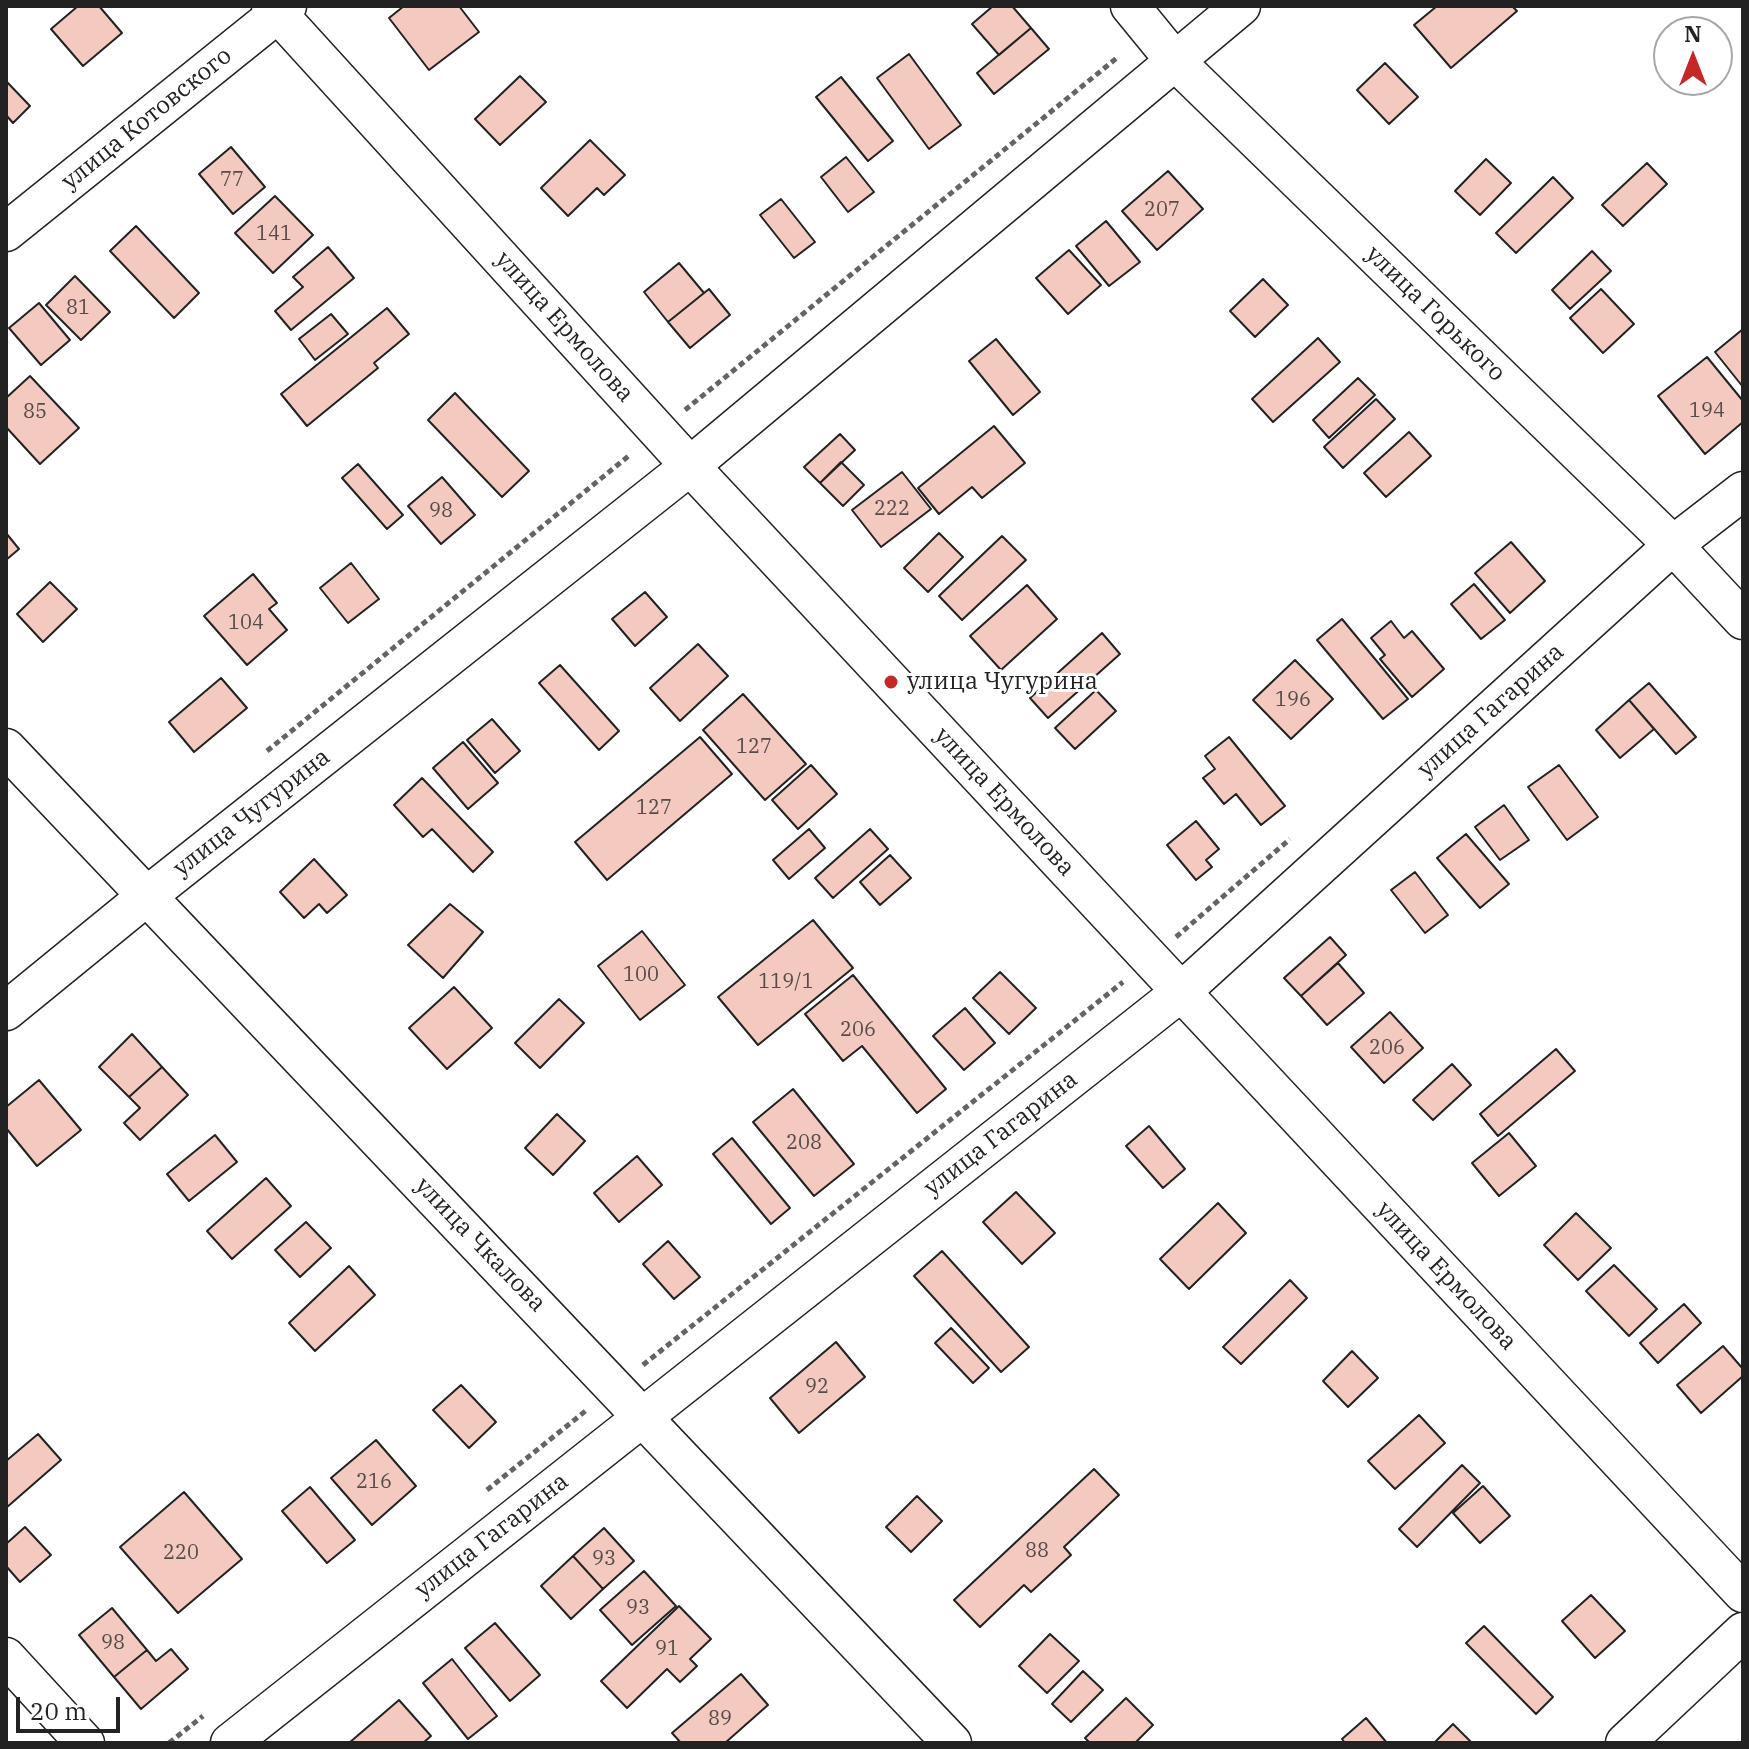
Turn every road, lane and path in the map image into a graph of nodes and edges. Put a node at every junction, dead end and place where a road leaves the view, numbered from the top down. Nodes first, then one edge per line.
1 (1241, 6) edge
2 (279, 9) edge
3 (1140, 18) edge
4 (1175, 61) junction
5 (6, 232) edge
6 (659, 431) junction
7 (690, 466) junction
8 (1743, 491) edge
9 (1673, 545) junction
10 (1743, 620) edge
11 (6, 748) edge
12 (256, 760) dead end
13 (1295, 836) dead end
14 (147, 896) junction
15 (1150, 959) junction
16 (1181, 992) junction
17 (6, 1011) edge
18 (615, 1387) junction
19 (643, 1417) junction
20 (479, 1496) dead end
21 (1743, 1593) edge
22 (1743, 1632) edge
23 (6, 1657) edge
24 (206, 1713) dead end
25 (85, 1743) edge
26 (169, 1743) edge
27 (230, 1743) edge
28 (952, 1743) edge
29 (1625, 1743) edge

1 - 4 street, улица Чугурина
2 - 5 street, улица Котовского
2 - 6 street, улица Ермолова
3 - 4 street, улица Горького
3 - 6 path
4 - 7 street, улица Чугурина
4 - 9 street, улица Горького
6 - 7 street, улица Ермолова
6 - 12 path
7 - 14 street, улица Чугурина
7 - 15 street, улица Ермолова
8 - 9 street, улица Гагарина
9 - 10 street, улица Горького
9 - 16 street, улица Гагарина
11 - 14 street, улица Чкалова
13 - 15 path
14 - 17 street, улица Чугурина
14 - 18 street, улица Чкалова
15 - 16 street, улица Ермолова
15 - 18 path
16 - 19 street, улица Гагарина
16 - 21 street, улица Ермолова
18 - 19 street, улица Чкалова
18 - 20 path
19 - 27 street, улица Гагарина
19 - 28 street, улица Чкалова
22 - 29 street
23 - 25 street
24 - 26 path

